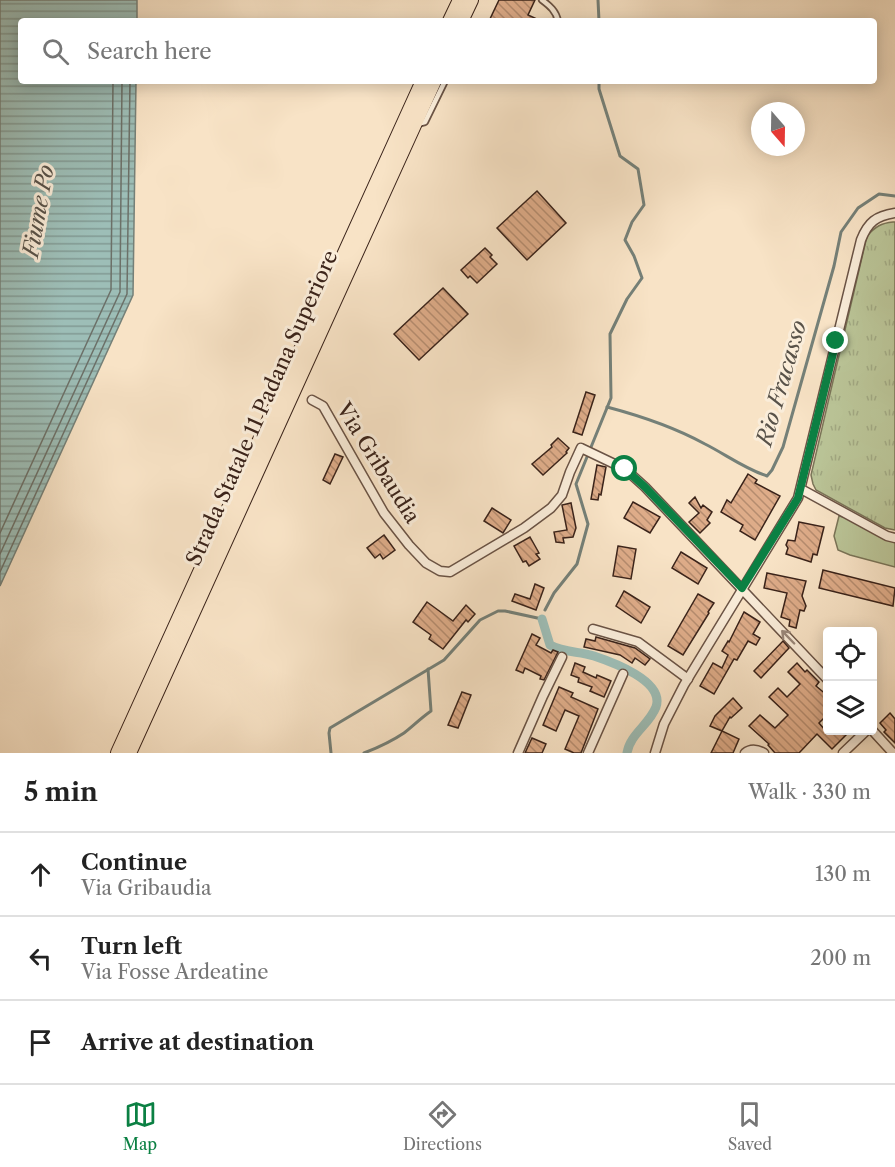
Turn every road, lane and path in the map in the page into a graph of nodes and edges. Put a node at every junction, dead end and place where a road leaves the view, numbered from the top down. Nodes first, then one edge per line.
1 (460, 0) edge
2 (471, 0) edge
3 (542, 0) edge
4 (451, 18) edge
5 (462, 18) edge
6 (557, 18) edge
7 (422, 84) edge
8 (433, 84) edge
9 (444, 84) edge
10 (414, 125) junction
11 (895, 213) edge
12 (312, 400) dead end
13 (801, 489) junction
14 (895, 538) edge
15 (742, 588) junction
16 (593, 629) dead end
17 (562, 657) dead end
18 (623, 674) dead end
19 (823, 675) edge
20 (688, 679) junction
21 (862, 735) edge
22 (877, 735) edge
23 (118, 753) edge
24 (129, 753) edge
25 (518, 753) edge
26 (588, 753) edge
27 (656, 753) edge
28 (745, 753) edge
29 (764, 753) edge
30 (843, 753) edge
31 (893, 753) edge

1 - 4 highway
2 - 5 highway
3 - 6 lane
7 - 23 highway, Strada Statale 11 Padana Superiore
8 - 10 highway, Strada Statale 11 Padana Superiore
9 - 10 lane
10 - 24 highway, Strada Statale 11 Padana Superiore
11 - 13 street
12 - 15 street, Via Gribaudia
13 - 14 street
13 - 15 street
19 -> 15 street, Via Gribaudia
15 - 20 street
16 - 20 street
17 - 25 street
18 - 26 street
20 - 27 street
21 - 30 street
22 - 31 street
28 - 29 street

